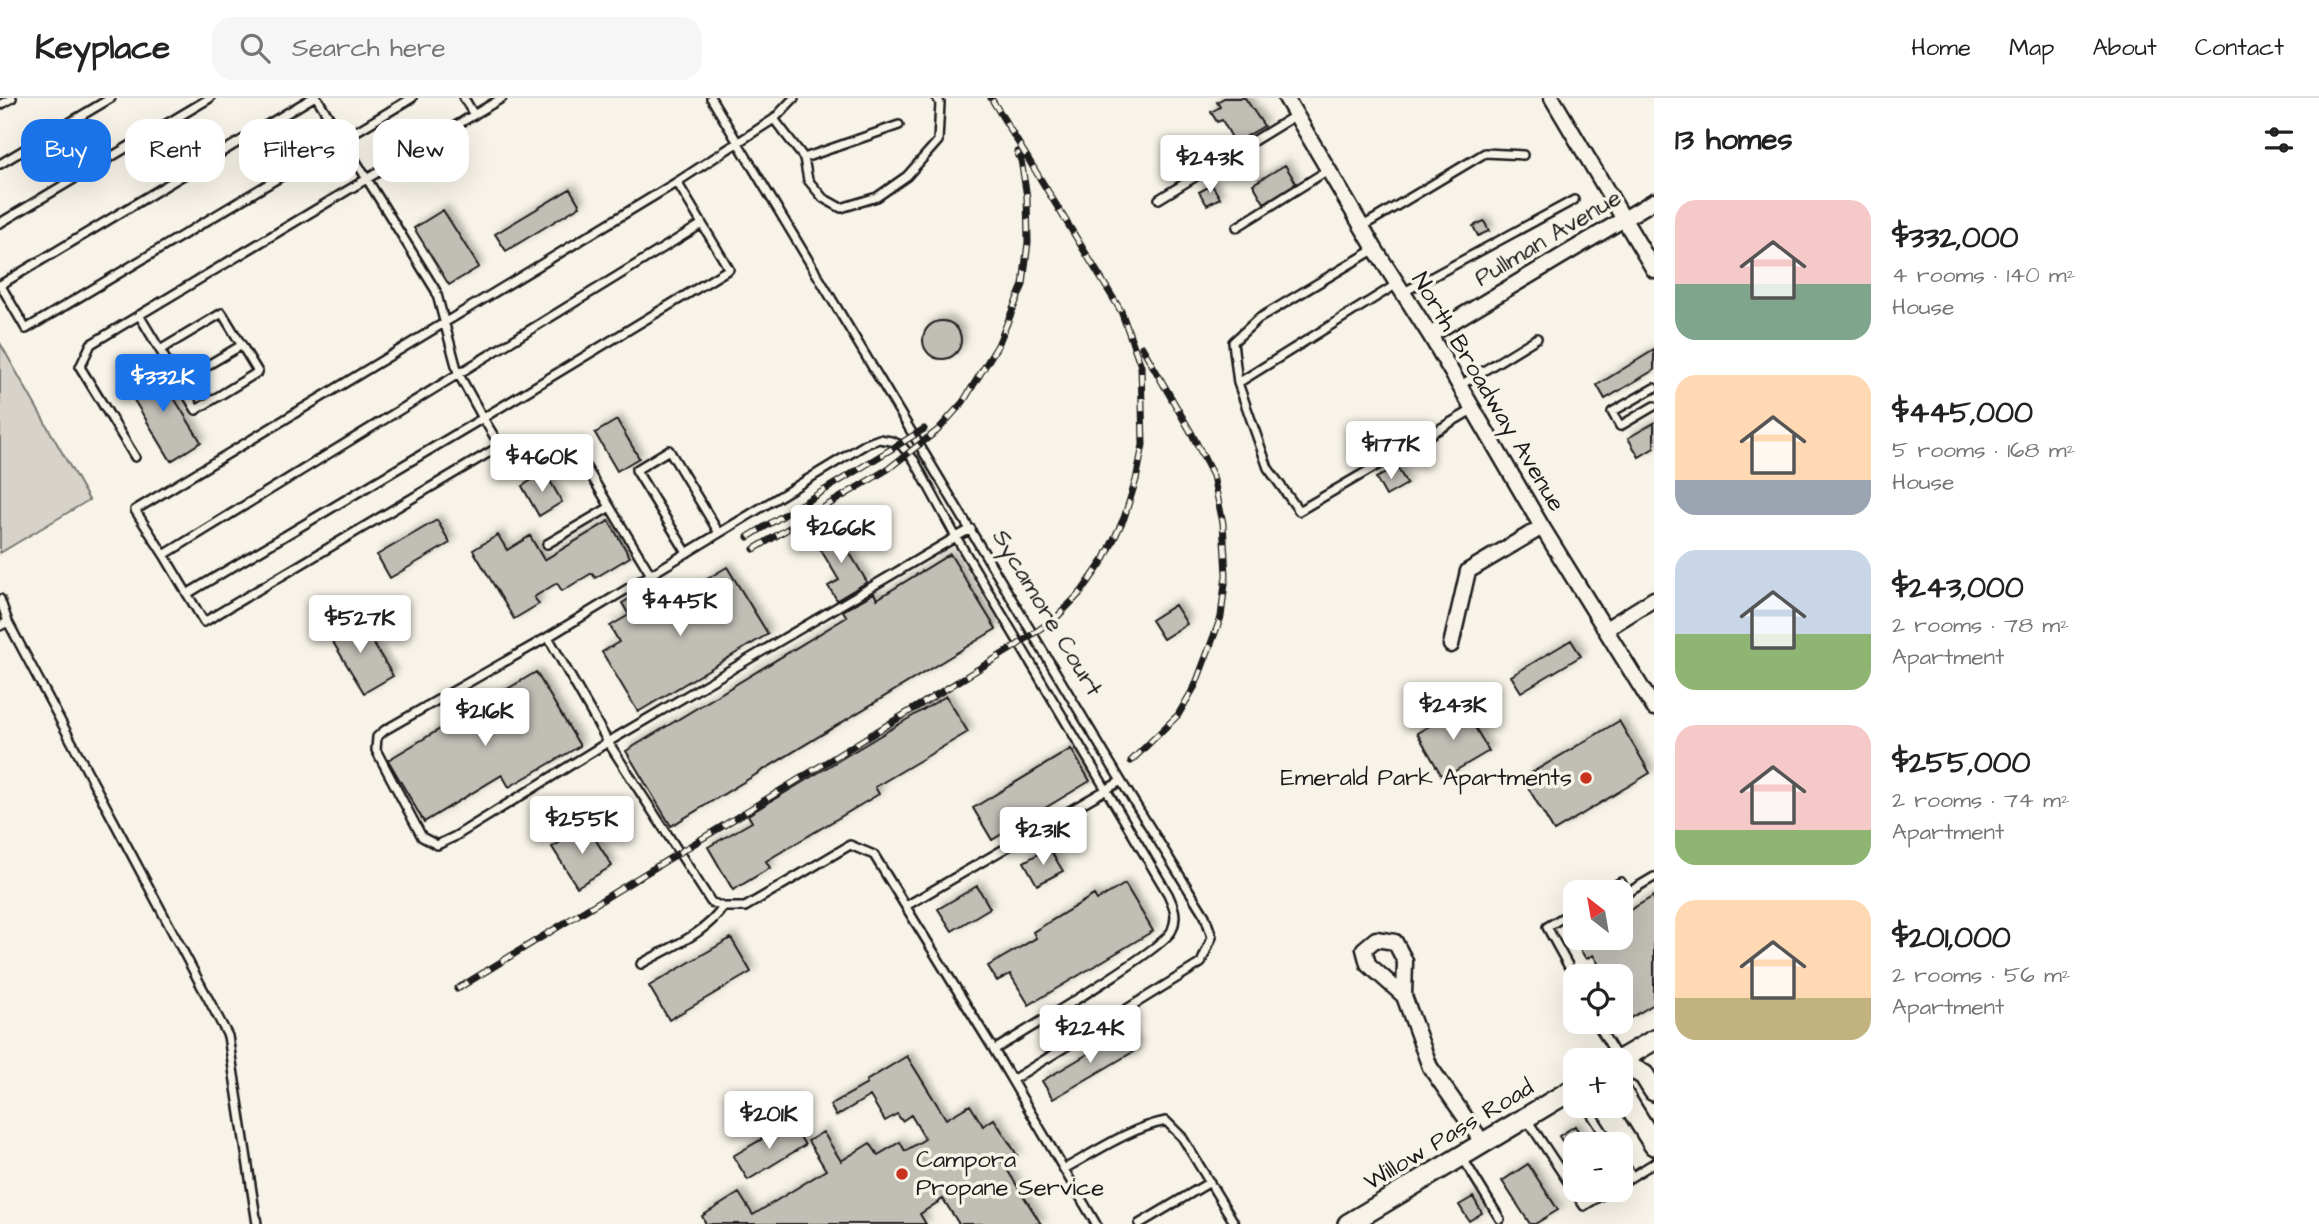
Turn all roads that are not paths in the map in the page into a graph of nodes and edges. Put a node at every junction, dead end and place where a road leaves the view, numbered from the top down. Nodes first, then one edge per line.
1 (12, 98) edge
2 (111, 98) edge
3 (210, 98) edge
4 (314, 98) edge
5 (412, 98) edge
6 (464, 98) edge
7 (502, 98) edge
8 (710, 98) edge
9 (794, 98) edge
10 (937, 98) edge
11 (1286, 98) edge
12 (1552, 98) edge
13 (0, 105) edge
14 (474, 115) junction
15 (1296, 115) junction
16 (774, 118) junction
17 (328, 119) edge
18 (899, 125) dead end
19 (359, 130) edge
20 (736, 141) junction
21 (1523, 155) dead end
22 (804, 158) junction
23 (0, 164) edge
24 (359, 168) edge
25 (1329, 170) junction
26 (366, 179) junction
27 (272, 182) edge
28 (677, 182) junction
29 (1159, 198) dead end
30 (1574, 200) dead end
31 (1654, 201) edge
32 (1623, 219) junction
33 (0, 223) edge
34 (702, 224) junction
35 (1363, 226) junction
36 (1237, 227) dead end
37 (1375, 249) junction
38 (1654, 271) edge
39 (0, 285) edge
40 (1401, 287) junction
41 (139, 315) junction
42 (444, 321) junction
43 (1430, 335) junction
44 (1537, 338) dead end
45 (242, 345) junction
46 (160, 350) junction
47 (458, 373) junction
48 (179, 382) junction
49 (1238, 383) junction
50 (1458, 386) junction
51 (1654, 388) edge
52 (1654, 406) edge
53 (1472, 410) junction
54 (483, 418) junction
55 (572, 444) dead end
56 (135, 457) dead end
57 (610, 507) junction
58 (1542, 527) junction
59 (971, 528) junction
60 (719, 533) junction
61 (956, 537) junction
62 (547, 544) dead end
63 (687, 553) junction
64 (164, 555) junction
65 (651, 575) junction
66 (187, 594) junction
67 (0, 598) edge
68 (1654, 599) edge
69 (8, 622) junction
70 (0, 626) edge
71 (1606, 629) junction
72 (548, 638) junction
73 (1451, 645) dead end
74 (1654, 708) edge
75 (608, 742) junction
76 (1121, 781) junction
77 (1107, 789) junction
78 (1654, 877) edge
79 (1633, 889) edge
80 (906, 906) junction
81 (723, 907) junction
82 (1563, 917) edge
83 (641, 964) dead end
84 (1567, 964) edge
85 (1404, 996) dead end
86 (1654, 1040) edge
87 (994, 1050) junction
88 (1633, 1053) edge
89 (1633, 1069) edge
90 (1012, 1080) junction
91 (1654, 1091) edge
92 (1563, 1096) edge
93 (1633, 1111) edge
94 (1526, 1117) junction
95 (1483, 1143) junction
96 (1654, 1145) edge
97 (1461, 1156) junction
98 (1654, 1163) edge
99 (1064, 1169) junction
100 (1563, 1174) edge
101 (1633, 1175) edge
102 (1210, 1182) junction
103 (1500, 1219) dead end
104 (1140, 1223) edge
105 (257, 1224) edge
106 (1096, 1224) edge
107 (1236, 1224) edge
108 (1348, 1224) edge

1 - 13 lane
2 - 23 lane
3 - 33 lane
4 - 17 lane
4 - 39 lane
5 - 19 lane
6 - 14 lane
7 - 14 lane
8 - 20 lane, Sycamore Court
9 - 16 lane
10 - 22 lane
11 - 15 street, North Broadway Avenue
12 - 32 street
14 - 26 lane
15 - 25 street, North Broadway Avenue
15 - 29 lane
16 - 20 lane
16 - 22 lane
18 - 22 lane
20 - 28 lane
20 - 59 lane, Sycamore Court
21 - 35 lane
24 - 26 lane
25 - 35 street, North Broadway Avenue
25 - 36 lane
26 - 41 lane
26 - 42 lane
27 - 39 lane
28 - 34 lane
28 - 42 lane
30 - 40 lane
31 - 32 street, Pullman Avenue
32 - 38 street
32 - 43 street, Pullman Avenue
34 - 47 lane
34 - 54 lane
35 - 37 street, North Broadway Avenue
37 - 40 street, North Broadway Avenue
37 - 49 lane
40 - 43 street, North Broadway Avenue
40 - 49 lane
41 - 46 lane
41 - 56 lane
42 - 47 lane
42 - 64 lane
43 - 50 street, North Broadway Avenue
44 - 50 lane
45 - 46 lane
45 - 48 lane
45 - 48 lane
46 - 48 lane
47 - 54 lane
47 - 64 lane
49 - 53 lane
50 - 53 street, North Broadway Avenue
51 - 52 lane
53 - 58 street, North Broadway Avenue
54 - 66 lane
54 - 66 lane
55 - 57 lane
57 - 62 lane
57 - 65 lane
58 - 71 street, North Broadway Avenue
58 - 73 street
59 - 61 lane
59 - 76 lane, Sycamore Court
60 - 61 lane
60 - 63 lane
60 - 63 lane
61 - 75 lane
61 - 77 lane
63 - 65 lane
64 - 66 lane
65 - 72 lane
67 - 69 lane
68 - 71 street
69 - 70 lane
69 - 105 lane
71 - 74 street, North Broadway Avenue
72 - 75 lane
72 - 75 lane
75 - 81 lane
76 - 77 lane
76 - 90 lane, Sycamore Court
77 - 80 lane
77 - 87 lane
78 - 79 lane
80 - 81 lane
80 - 87 lane
81 - 83 lane
82 - 84 lane
85 - 95 street
86 - 88 main road
87 - 90 lane
89 - 91 main road
90 - 99 lane
92 - 94 main road, Willow Pass Road
93 - 96 main road
94 - 95 main road, Willow Pass Road
94 - 100 lane
95 - 97 main road, Willow Pass Road
97 - 103 lane
97 - 108 main road, Willow Pass Road
98 - 101 lane
99 - 102 lane
99 - 106 lane
102 - 104 lane
102 - 107 lane

